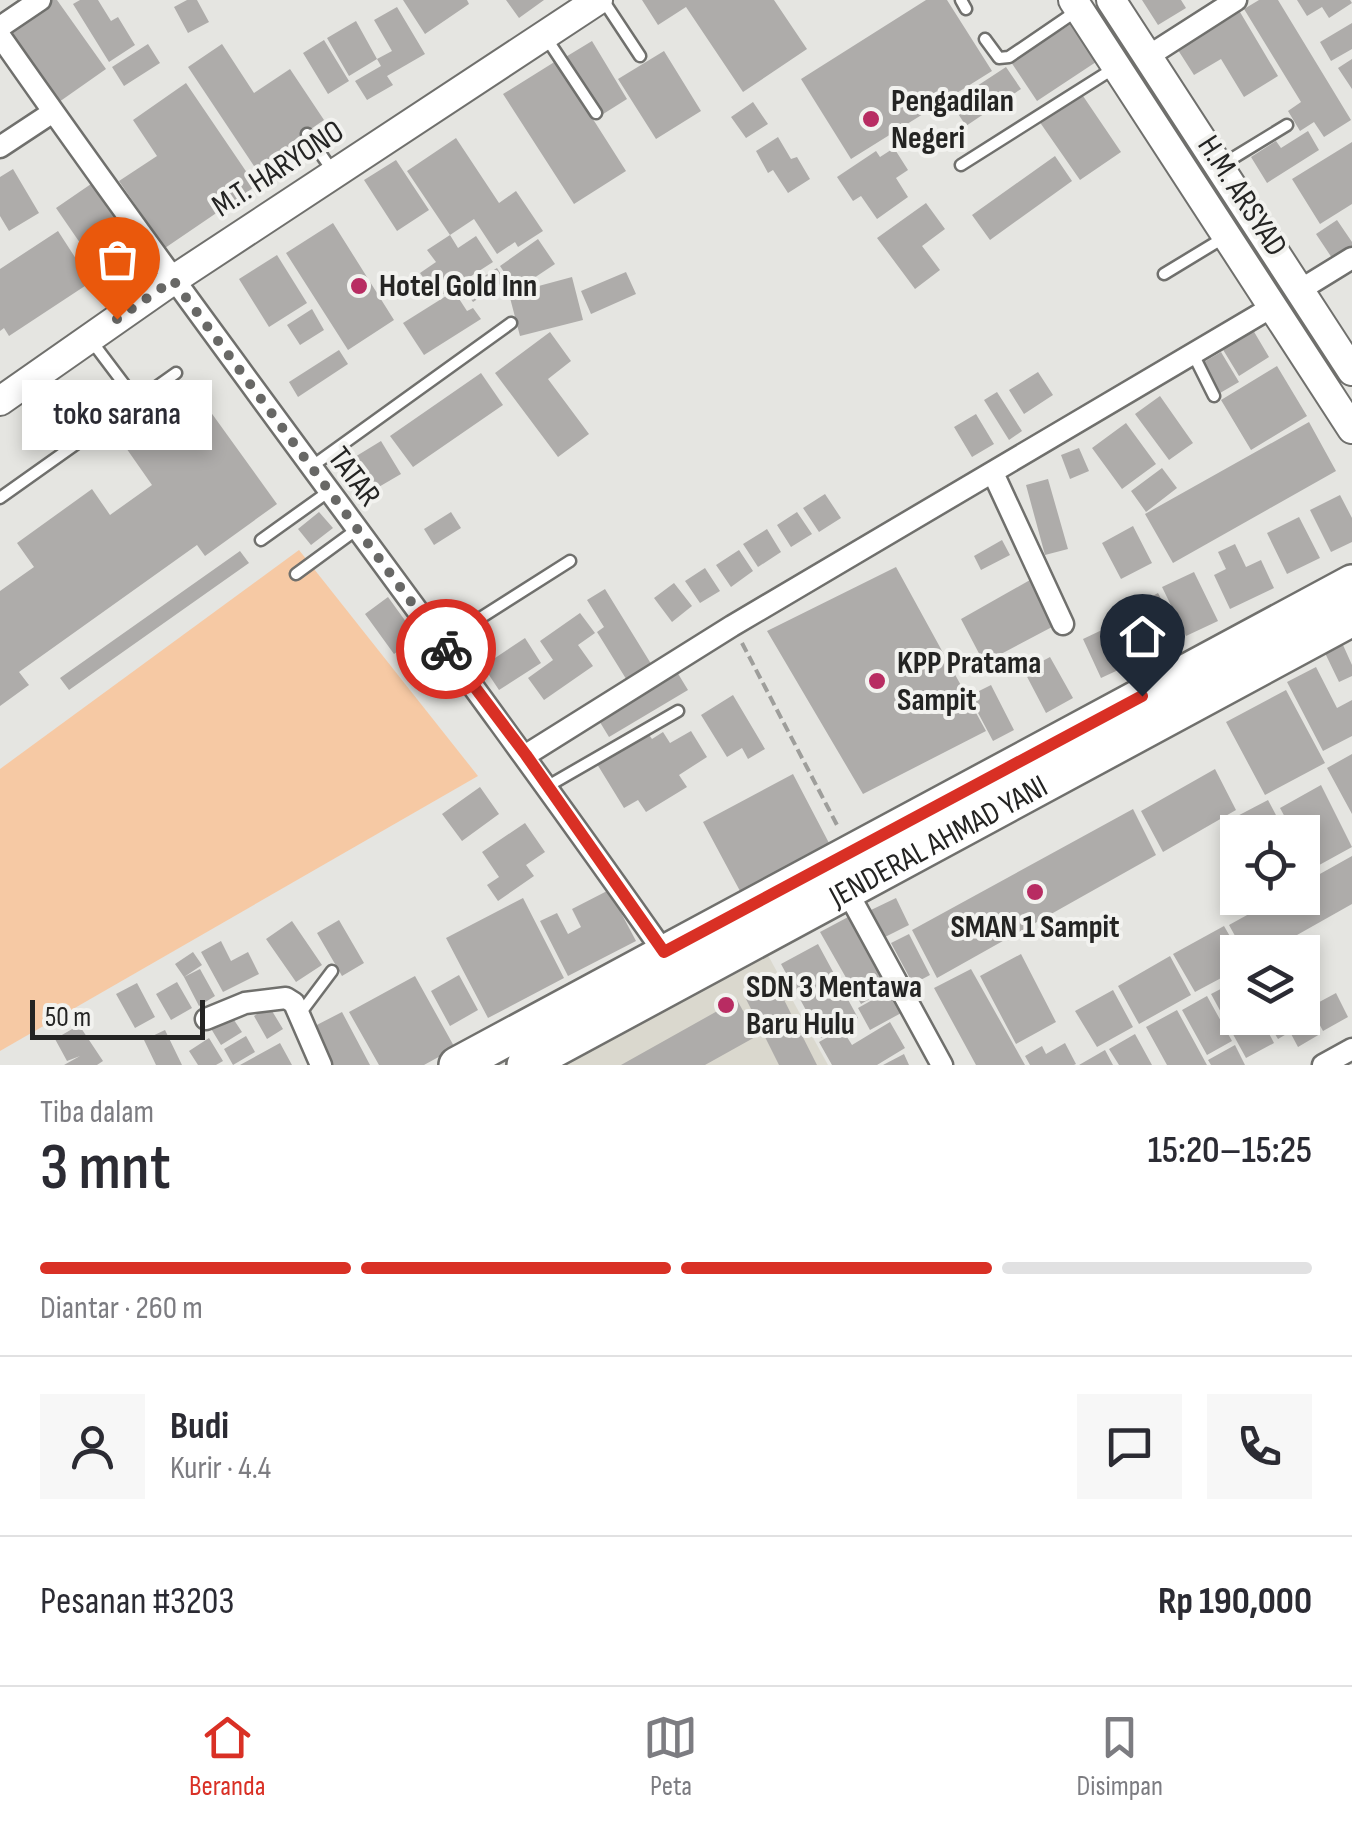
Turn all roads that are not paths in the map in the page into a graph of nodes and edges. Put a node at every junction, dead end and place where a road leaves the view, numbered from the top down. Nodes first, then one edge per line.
1 (40, 0) edge
2 (601, 0) edge
3 (1111, 0) edge
4 (1236, 0) edge
5 (1076, 5) edge
6 (0, 27) edge
7 (0, 36) edge
8 (544, 36) junction
9 (985, 40) dead end
10 (640, 56) dead end
11 (1148, 56) junction
12 (1117, 67) junction
13 (1180, 107) junction
14 (53, 112) junction
15 (596, 113) dead end
16 (1153, 123) junction
17 (1287, 125) dead end
18 (307, 134) dead end
19 (0, 148) edge
20 (961, 165) dead end
21 (1220, 167) junction
22 (334, 174) junction
23 (1226, 236) junction
24 (1352, 258) edge
25 (1164, 274) dead end
26 (173, 280) junction
27 (1300, 290) junction
28 (1272, 307) junction
29 (511, 323) dead end
30 (89, 338) junction
31 (1193, 354) junction
32 (1352, 372) edge
33 (176, 373) dead end
34 (1214, 396) dead end
35 (136, 400) junction
36 (0, 401) edge
37 (1352, 429) edge
38 (310, 468) junction
39 (993, 473) junction
40 (328, 492) junction
41 (0, 498) edge
42 (356, 530) junction
43 (260, 540) dead end
44 (570, 561) dead end
45 (296, 574) dead end
46 (1352, 582) edge
47 (1352, 618) edge
48 (1063, 624) dead end
49 (441, 642) junction
50 (678, 712) dead end
51 (526, 755) junction
52 (548, 786) junction
53 (848, 891) junction
54 (664, 952) junction
55 (332, 971) dead end
56 (299, 1016) junction
57 (206, 1020) dead end
58 (1352, 1049) edge
59 (321, 1065) edge
60 (456, 1065) edge
61 (526, 1065) edge
62 (942, 1065) edge
63 (1324, 1065) edge

1 - 6 street
2 - 8 street, M.T. HARYONO
2 - 10 lane
3 - 11 street, H.M. ARSYAD
4 - 11 street
5 - 9 lane
5 - 12 street, H.M. ARSYAD
7 - 14 street, TATAR
8 - 15 lane
8 - 22 street, M.T. HARYONO
11 - 13 street, H.M. ARSYAD
12 - 16 street, H.M. ARSYAD
12 - 20 lane
13 - 16 street
13 - 21 street, H.M. ARSYAD
14 - 19 street
14 - 26 street, TATAR
16 - 23 street, H.M. ARSYAD
17 - 21 lane
18 - 22 lane
21 - 27 street, H.M. ARSYAD
22 - 26 street, M.T. HARYONO
23 - 25 lane
23 - 28 street, H.M. ARSYAD
24 - 27 street
26 - 30 street, M.T. HARYONO
26 - 38 street, TATAR
27 - 32 street, H.M. ARSYAD
28 - 31 street
28 - 37 street, H.M. ARSYAD
29 - 38 lane
30 - 35 lane
30 - 36 street, M.T. HARYONO
31 - 34 lane
31 - 39 street
33 - 35 lane
35 - 41 lane
38 - 40 street, TATAR
39 - 48 street
39 - 51 street
40 - 42 street, TATAR
40 - 43 lane
42 - 45 lane
42 - 49 street, TATAR
44 - 49 lane
46 - 54 highway, JENDERAL AHMAD YANI
47 - 53 highway, JENDERAL AHMAD YANI
49 - 51 street, TATAR
50 - 52 lane
51 - 52 street, TATAR
52 - 54 street, TATAR
53 - 61 highway, JENDERAL AHMAD YANI
53 - 62 street
54 - 60 highway, JENDERAL AHMAD YANI
55 - 56 lane
56 - 57 street
56 - 59 street
58 - 63 street

